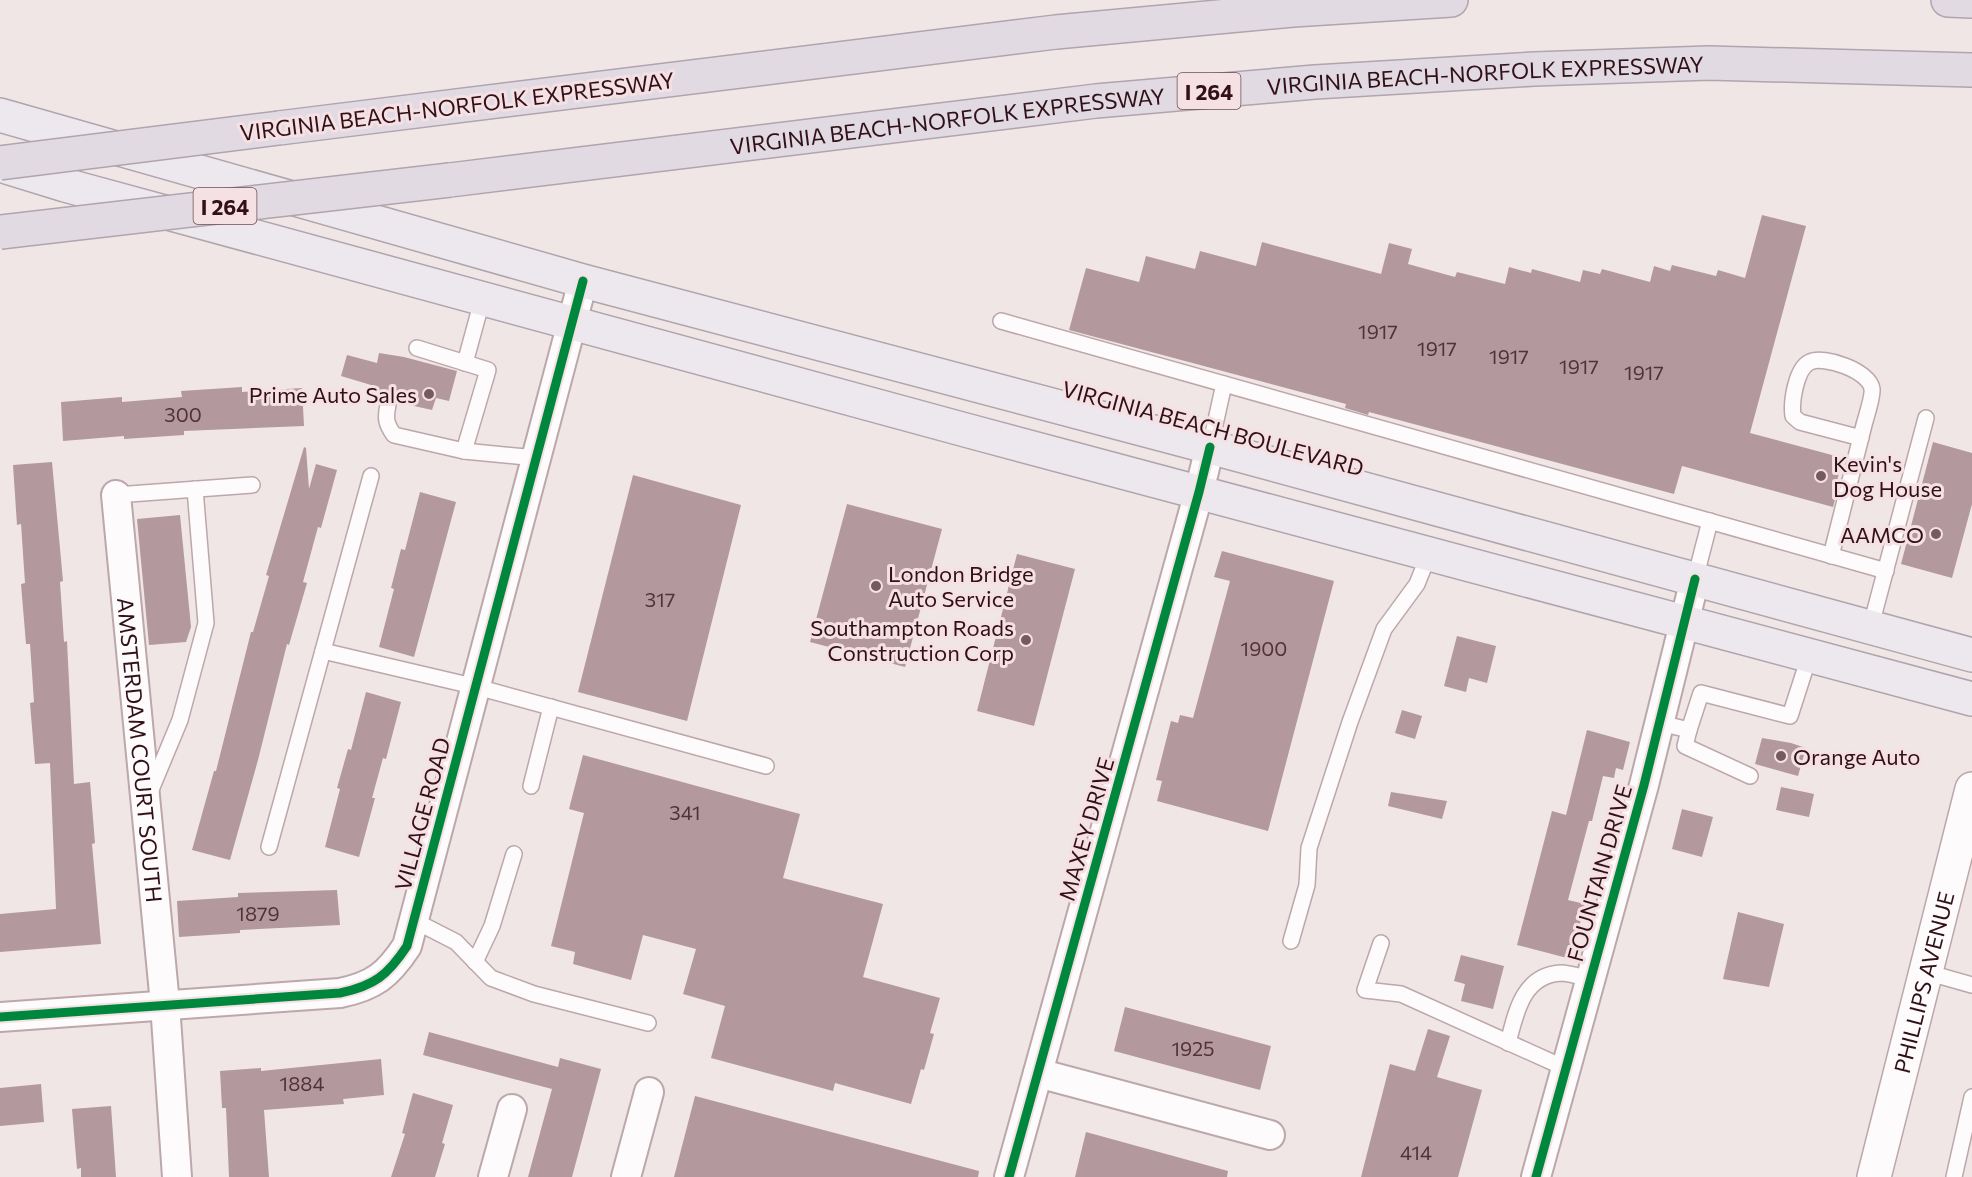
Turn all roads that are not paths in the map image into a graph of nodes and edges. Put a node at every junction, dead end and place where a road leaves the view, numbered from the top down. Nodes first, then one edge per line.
1 (1451, 0) edge
2 (1948, 0) edge
3 (1972, 1) edge
4 (1972, 70) edge
5 (0, 116) edge
6 (0, 164) edge
7 (0, 232) edge
8 (583, 281) junction
9 (483, 297) junction
10 (572, 321) junction
11 (1001, 321) dead end
12 (417, 348) dead end
13 (465, 363) junction
14 (1224, 384) junction
15 (388, 405) dead end
16 (1926, 418) dead end
17 (1861, 438) junction
18 (1210, 447) junction
19 (464, 451) junction
20 (536, 458) junction
21 (371, 476) dead end
22 (252, 484) dead end
23 (195, 489) junction
24 (1199, 492) junction
25 (116, 495) joint
26 (1710, 521) junction
27 (1429, 554) junction
28 (1831, 555) junction
29 (1886, 571) junction
30 (1695, 579) junction
31 (1685, 623) junction
32 (1870, 629) junction
33 (323, 651) junction
34 (1972, 655) edge
35 (1809, 657) junction
36 (477, 687) junction
37 (1972, 699) edge
38 (550, 707) junction
39 (1660, 723) junction
40 (1689, 730) junction
41 (766, 766) dead end
42 (1750, 776) dead end
43 (531, 786) dead end
44 (1972, 789) edge
45 (145, 803) junction
46 (269, 847) dead end
47 (514, 855) dead end
48 (413, 920) junction
49 (1291, 941) dead end
50 (1381, 943) dead end
51 (475, 962) junction
52 (1926, 972) junction
53 (1589, 979) junction
54 (1972, 985) edge
55 (165, 1004) junction
56 (0, 1017) edge
57 (648, 1023) dead end
58 (1508, 1043) junction
59 (1565, 1068) junction
60 (1038, 1073) junction
61 (649, 1092) dead end
62 (1972, 1097) edge
63 (512, 1109) dead end
64 (1270, 1135) dead end
65 (177, 1177) edge
66 (493, 1177) edge
67 (626, 1177) edge
68 (1009, 1177) edge
69 (1536, 1177) edge
70 (1874, 1177) edge
71 (1954, 1177) edge

1 - 6 highway, VIRGINIA BEACH-NORFOLK EXPRESSWAY, bridge
2 - 3 highway
4 - 7 highway, VIRGINIA BEACH-NORFOLK EXPRESSWAY / I 264, bridge
5 - 8 main road, VIRGINIA BEACH BOULEVARD
6 - 9 main road
8 - 10 street, VILLAGE ROAD
8 - 18 main road, VIRGINIA BEACH BOULEVARD
9 - 10 main road
9 - 13 lane
10 - 20 street, VILLAGE ROAD
10 - 24 main road
11 - 14 lane
12 - 13 lane
13 - 19 lane
14 - 18 lane
14 - 26 lane
15 - 19 lane
16 - 29 lane
17 - 17 lane
17 - 28 lane
18 - 24 street, MAXEY DRIVE
18 - 30 main road, VIRGINIA BEACH BOULEVARD
19 - 20 lane
20 - 36 street, VILLAGE ROAD
21 - 33 lane
22 - 23 lane
23 - 25 lane
23 - 45 lane
24 - 27 main road
24 - 60 street, MAXEY DRIVE
25 - 45 street, AMSTERDAM COURT SOUTH
26 - 28 lane
26 - 30 lane
27 - 31 main road
27 - 49 lane
28 - 29 lane
29 - 32 lane
30 - 31 street, FOUNTAIN DRIVE
30 - 32 main road, VIRGINIA BEACH BOULEVARD
31 - 35 main road
31 - 39 street, FOUNTAIN DRIVE
32 - 34 main road, VIRGINIA BEACH BOULEVARD
33 - 36 lane
33 - 46 lane
35 - 37 main road
35 - 40 lane
36 - 38 lane
36 - 48 street, VILLAGE ROAD
38 - 41 lane
38 - 43 lane
39 - 40 lane
39 - 53 street, FOUNTAIN DRIVE
40 - 42 lane
44 - 52 street, PHILLIPS AVENUE
45 - 55 street, AMSTERDAM COURT SOUTH
47 - 51 lane
48 - 51 lane
48 - 55 street, VILLAGE ROAD
50 - 58 lane
51 - 57 lane
52 - 54 lane
52 - 70 street, PHILLIPS AVENUE
53 - 58 lane
53 - 59 street, FOUNTAIN DRIVE
55 - 56 street, VILLAGE ROAD
55 - 65 street, AMSTERDAM COURT SOUTH
58 - 59 lane
59 - 69 street, FOUNTAIN DRIVE
60 - 64 street
60 - 68 street, MAXEY DRIVE
61 - 67 street
62 - 71 lane
63 - 66 street

